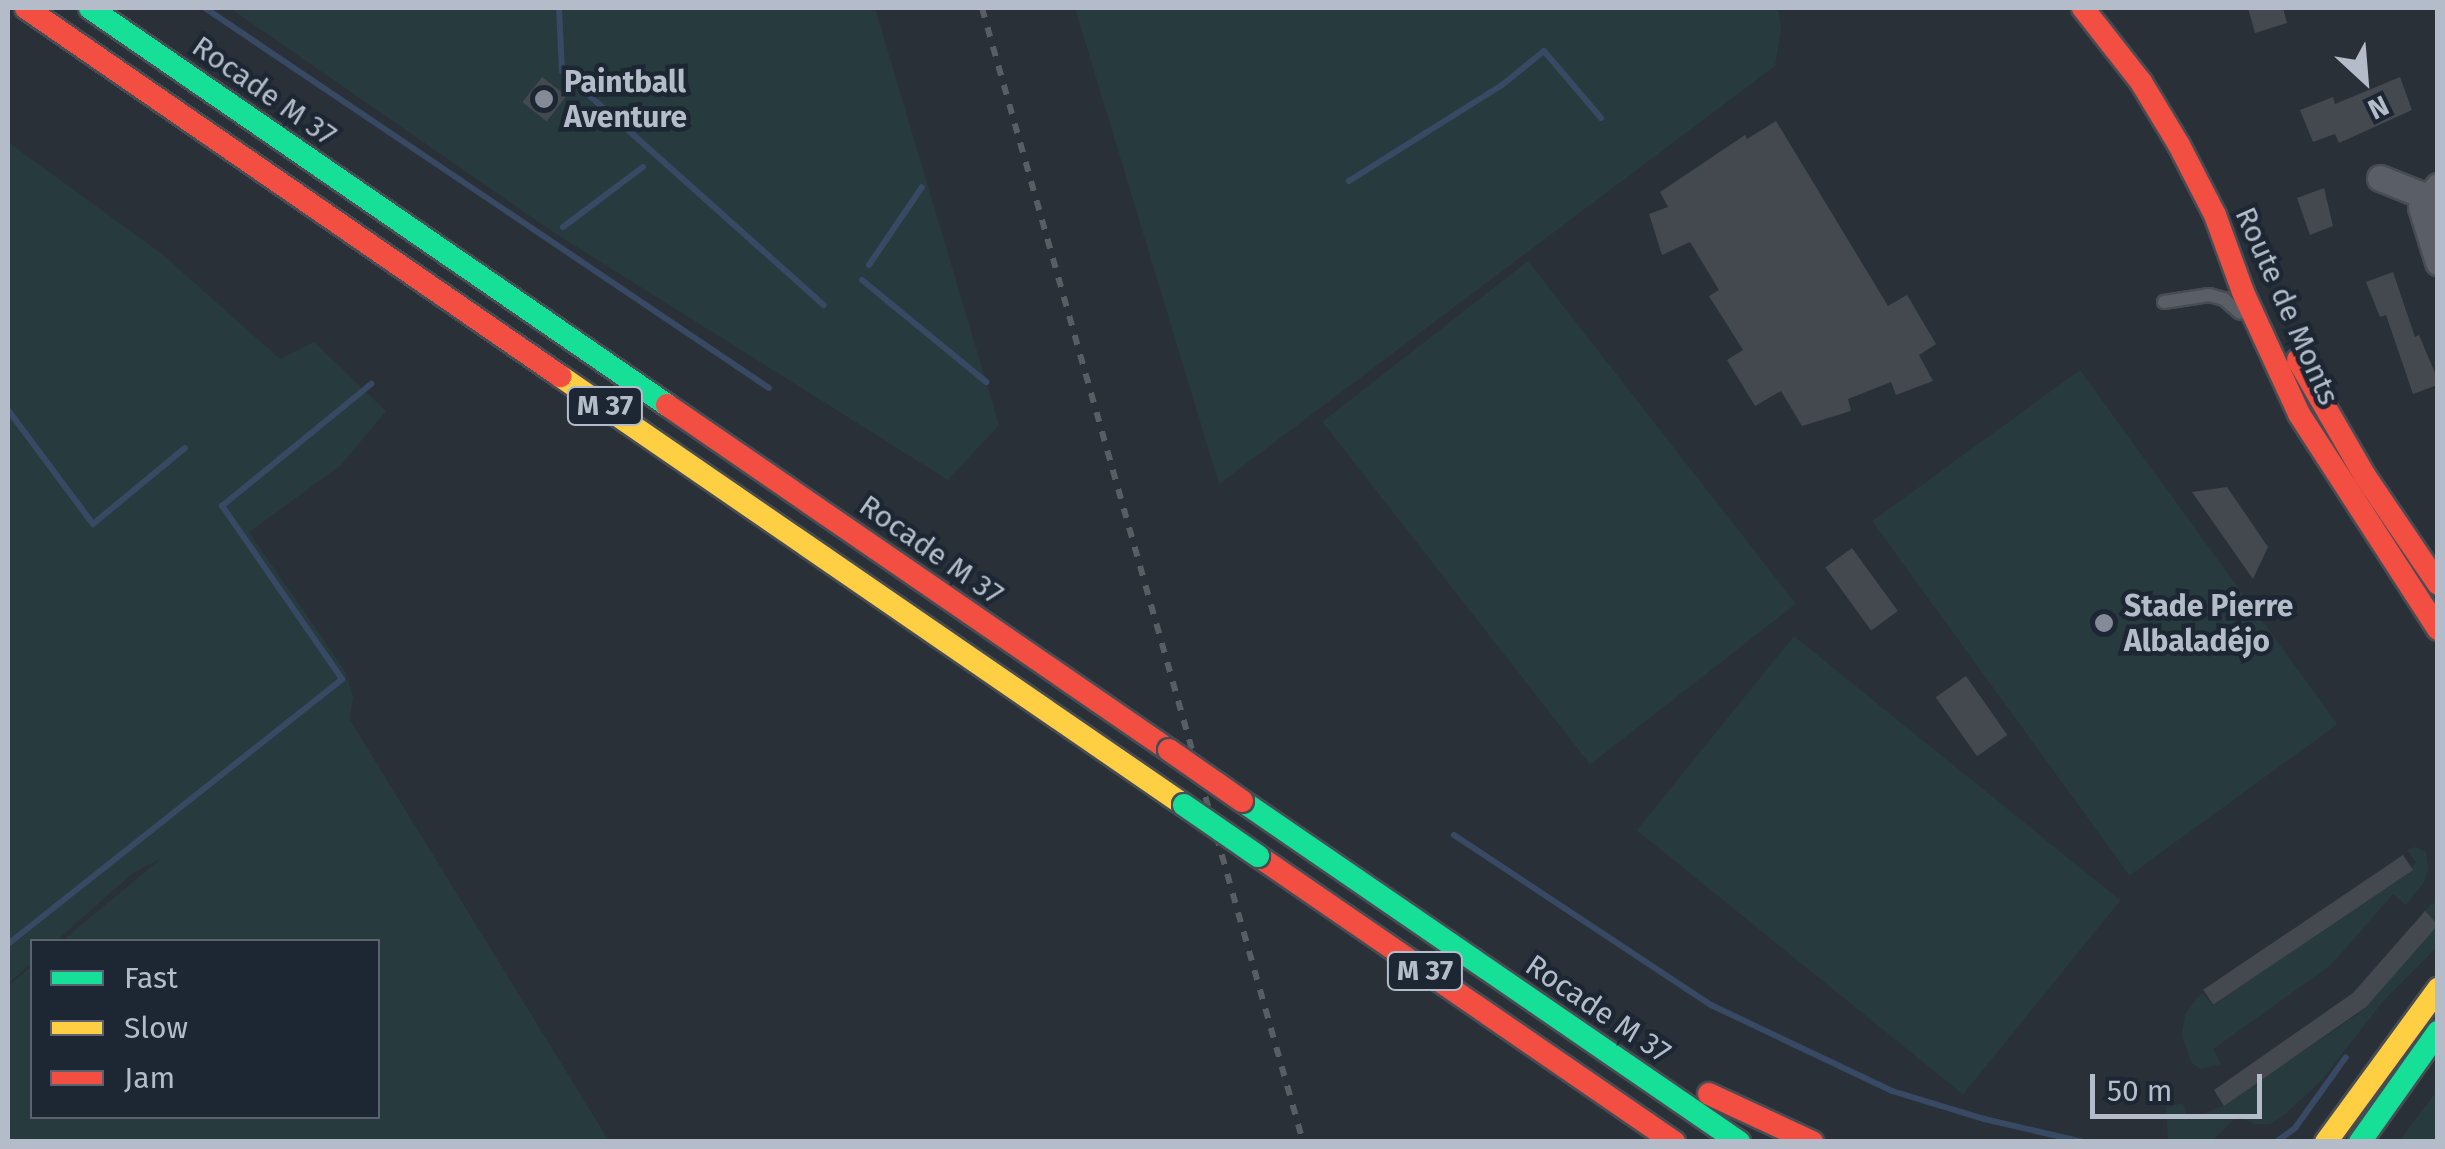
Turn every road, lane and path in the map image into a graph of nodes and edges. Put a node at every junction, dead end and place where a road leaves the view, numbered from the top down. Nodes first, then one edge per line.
1 (26, 8) edge
2 (90, 8) edge
3 (2083, 8) edge
4 (2111, 8) edge
5 (2380, 178) dead end
6 (2431, 191) edge
7 (2438, 262) edge
8 (2164, 302) dead end
9 (2299, 414) junction
10 (2438, 584) edge
11 (2438, 629) edge
12 (2438, 989) edge
13 (1562, 1021) junction
14 (2438, 1032) edge
15 (1593, 1086) junction
16 (1648, 1142) edge
17 (1674, 1142) edge
18 (1739, 1142) edge
19 (1812, 1142) edge
20 (2326, 1142) edge
21 (2360, 1142) edge

1 - 15 main road, M 37, bridge
2 - 13 main road, Rocade M 37 / M 37, bridge
3 - 9 main road, Route de Monts
4 - 10 main road, Route de Monts
5 - 6 street
6 - 7 street
8 - 9 lane
9 - 11 main road, Route de Monts
12 - 20 main road
13 - 18 main road, Rocade M 37 / M 37
13 - 19 main road
14 - 21 main road
15 - 16 main road
15 - 17 main road, M 37

